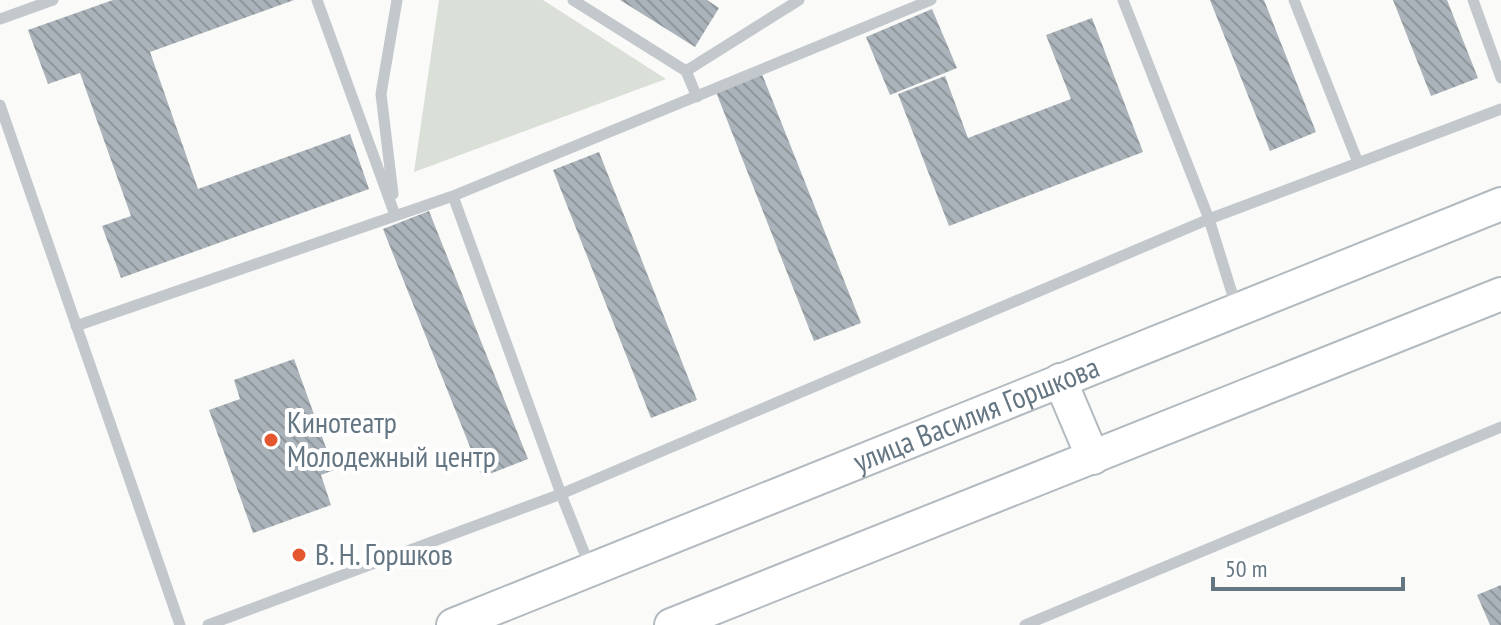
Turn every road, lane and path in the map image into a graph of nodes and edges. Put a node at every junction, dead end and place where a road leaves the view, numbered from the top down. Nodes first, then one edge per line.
1 (53, 0) edge
2 (317, 0) edge
3 (397, 0) edge
4 (573, 0) edge
5 (799, 0) edge
6 (931, 0) edge
7 (1123, 0) edge
8 (1294, 0) edge
9 (1473, 0) edge
10 (0, 19) edge
11 (686, 71) junction
12 (1501, 78) edge
13 (697, 97) junction
14 (0, 105) edge
15 (1501, 109) edge
16 (1357, 160) junction
17 (453, 196) junction
18 (1501, 204) edge
19 (395, 215) junction
20 (1209, 219) junction
21 (1501, 294) edge
22 (1238, 310) junction
23 (76, 326) junction
24 (1060, 380) junction
25 (1501, 427) edge
26 (1093, 458) junction
27 (561, 494) junction
28 (591, 568) junction
29 (180, 625) edge
30 (208, 625) edge
31 (453, 625) edge
32 (671, 625) edge
33 (1025, 625) edge

1 - 10 lane
2 - 19 lane
3 - 19 lane
4 - 11 lane
5 - 11 lane
6 - 13 lane
7 - 20 lane
8 - 16 lane
9 - 12 lane
11 - 13 lane
13 - 17 lane
14 - 23 lane
15 - 16 lane
16 - 20 lane
17 - 19 lane
17 - 27 lane
18 - 22 main road, улица Василия Горшкова
19 - 23 lane
20 - 22 lane
20 - 27 lane
21 - 26 main road
22 - 24 main road, улица Василия Горшкова
23 - 29 lane
24 - 26 main road
24 - 28 main road, улица Василия Горшкова
25 - 33 lane
26 - 32 main road
27 - 28 lane
27 - 30 lane
28 - 31 main road, улица Василия Горшкова

